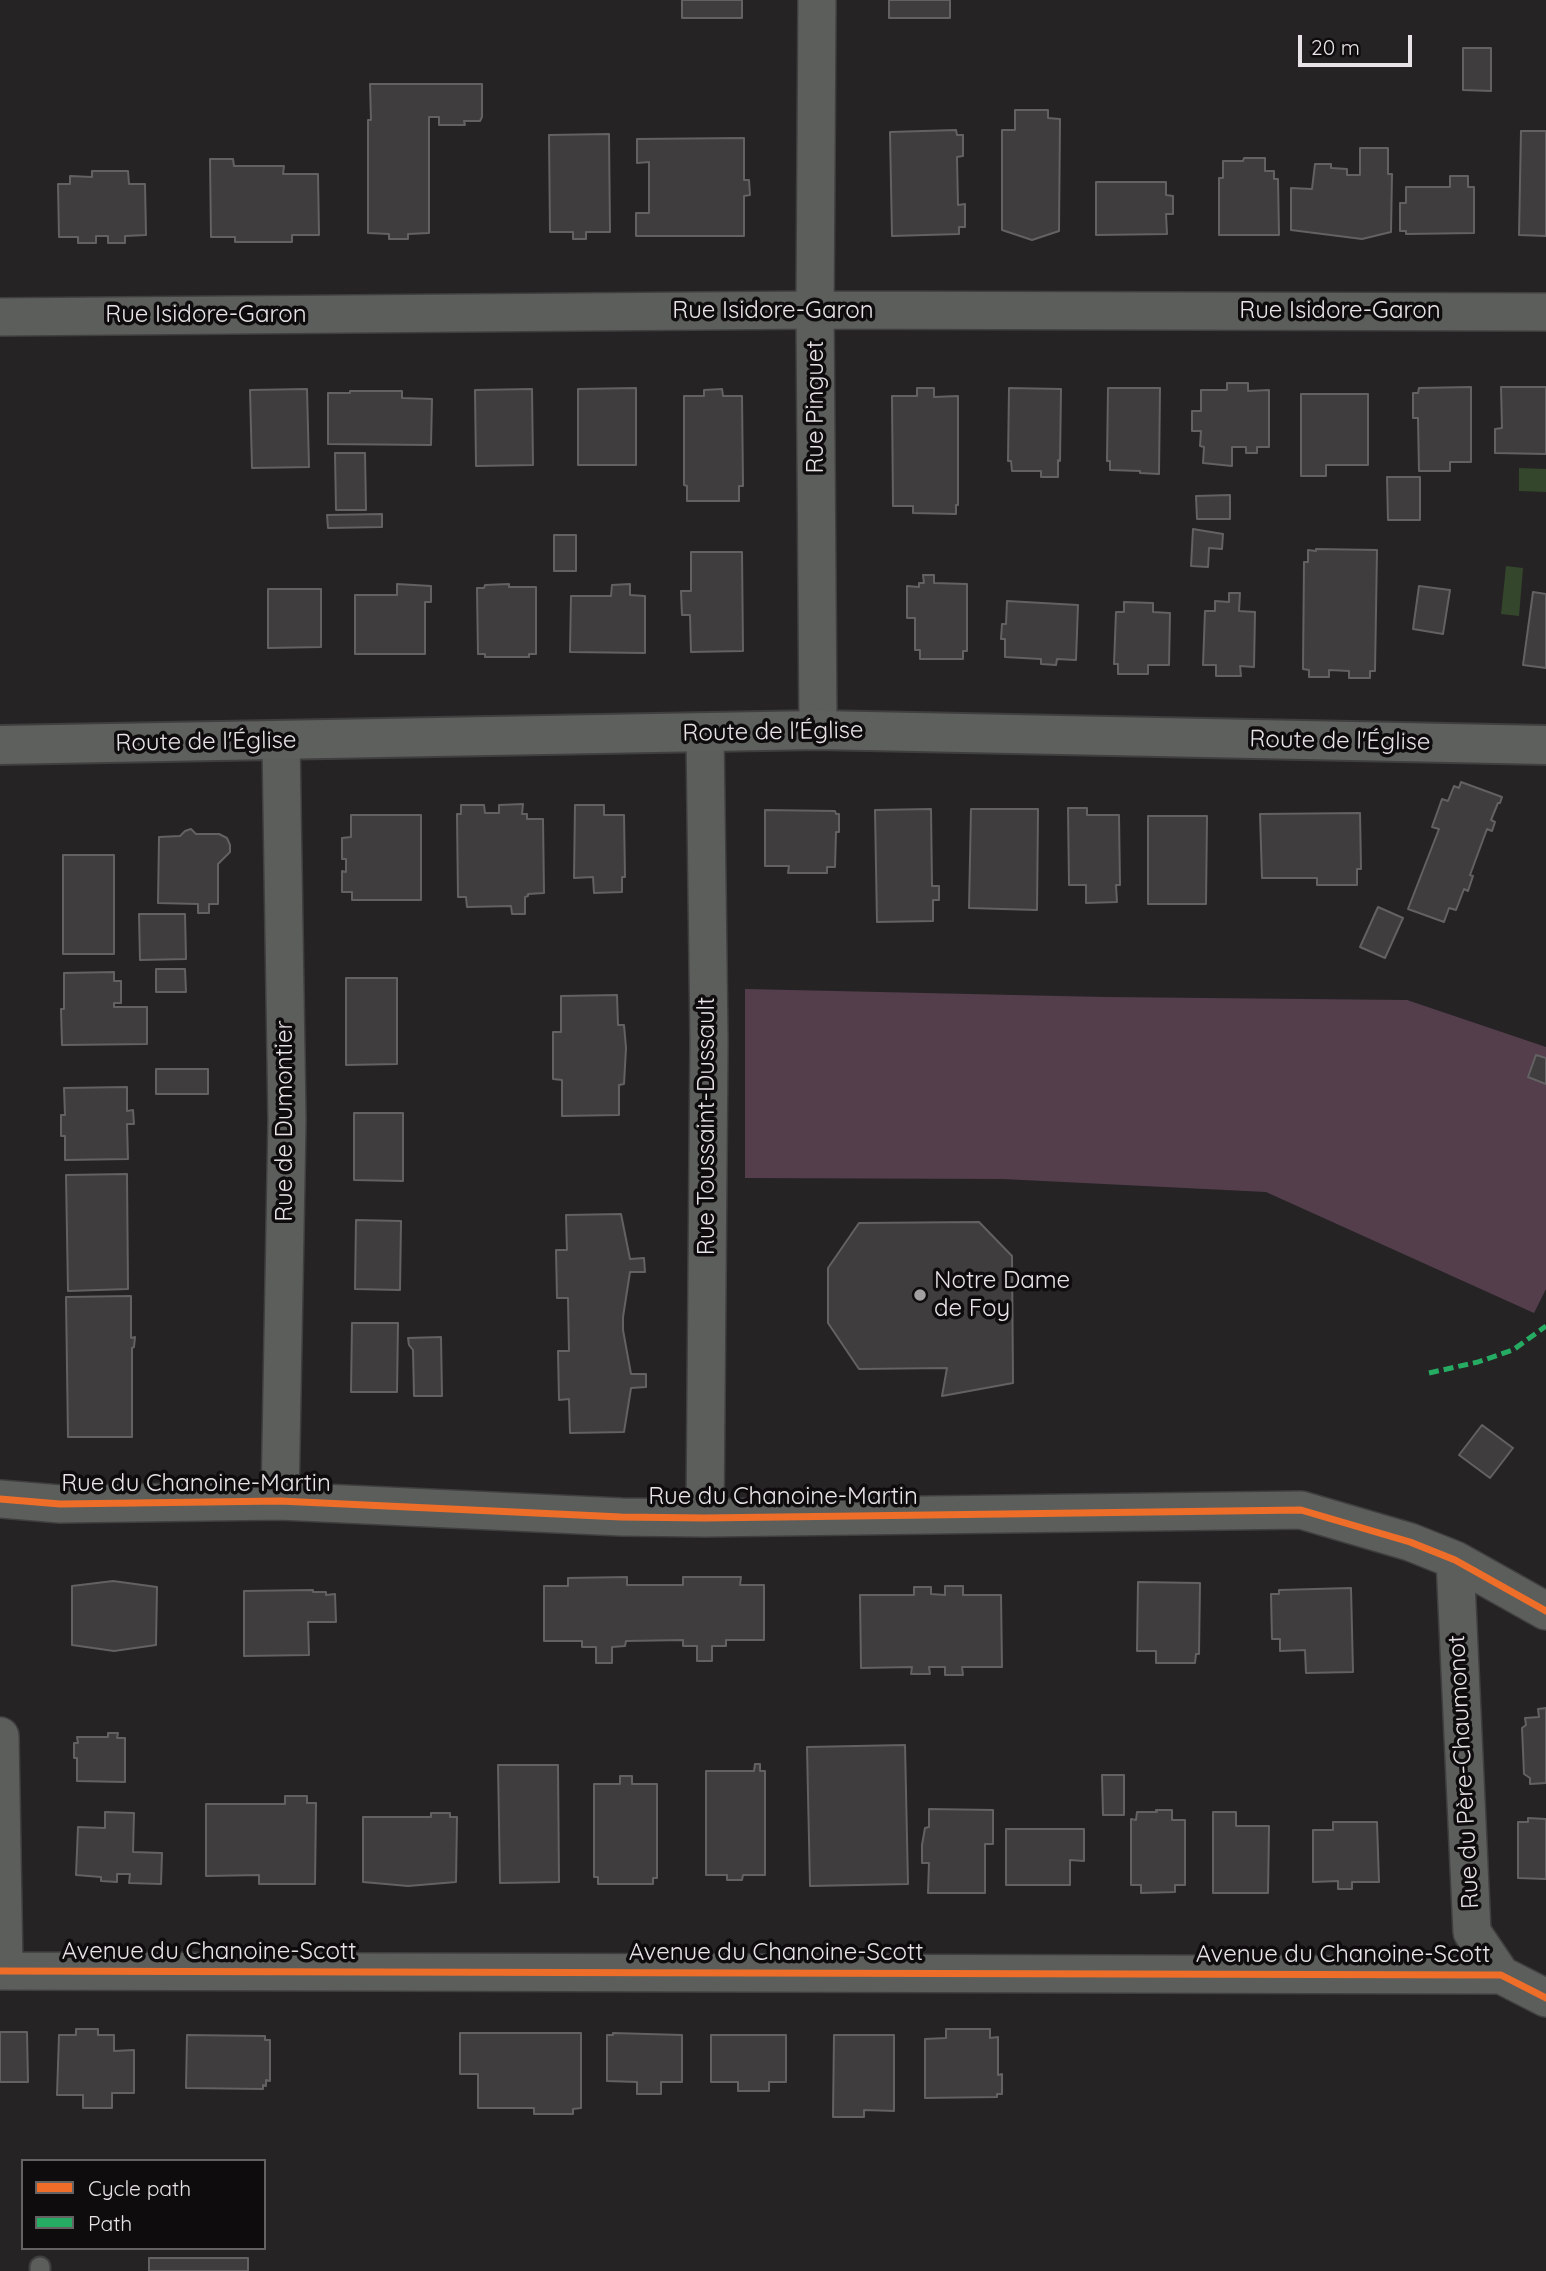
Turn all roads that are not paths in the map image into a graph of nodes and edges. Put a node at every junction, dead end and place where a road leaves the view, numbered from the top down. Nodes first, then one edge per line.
1 (817, 0) edge
2 (815, 310) junction
3 (1546, 312) edge
4 (0, 317) edge
5 (818, 730) junction
6 (705, 733) junction
7 (281, 741) junction
8 (0, 745) edge
9 (1546, 745) edge
10 (0, 1499) edge
11 (280, 1501) junction
12 (705, 1518) junction
13 (1455, 1560) junction
14 (1546, 1611) edge
15 (0, 1735) edge
16 (2, 1970) edge
17 (1501, 1975) junction
18 (1546, 1998) edge

1 - 2 street, Rue Pinguet
2 - 3 street, Rue Isidore-Garon
2 - 4 street, Rue Isidore-Garon
2 - 5 street, Rue Pinguet
5 - 6 main road, Route de l'Église
5 - 9 main road, Route de l'Église
6 - 7 main road, Route de l'Église
6 - 12 street, Rue Toussaint-Dussault
7 - 8 main road, Route de l'Église
7 - 11 street, Rue de Dumontier
10 - 11 street, Rue du Chanoine-Martin
11 - 12 street, Rue du Chanoine-Martin
12 - 13 street, Rue du Chanoine-Martin
13 - 14 street, Rue du Chanoine-Martin
13 - 17 street, Rue du Père-Chaumonot
15 - 16 street
16 - 17 street, Avenue du Chanoine-Scott
17 - 18 street, Avenue du Chanoine-Scott

